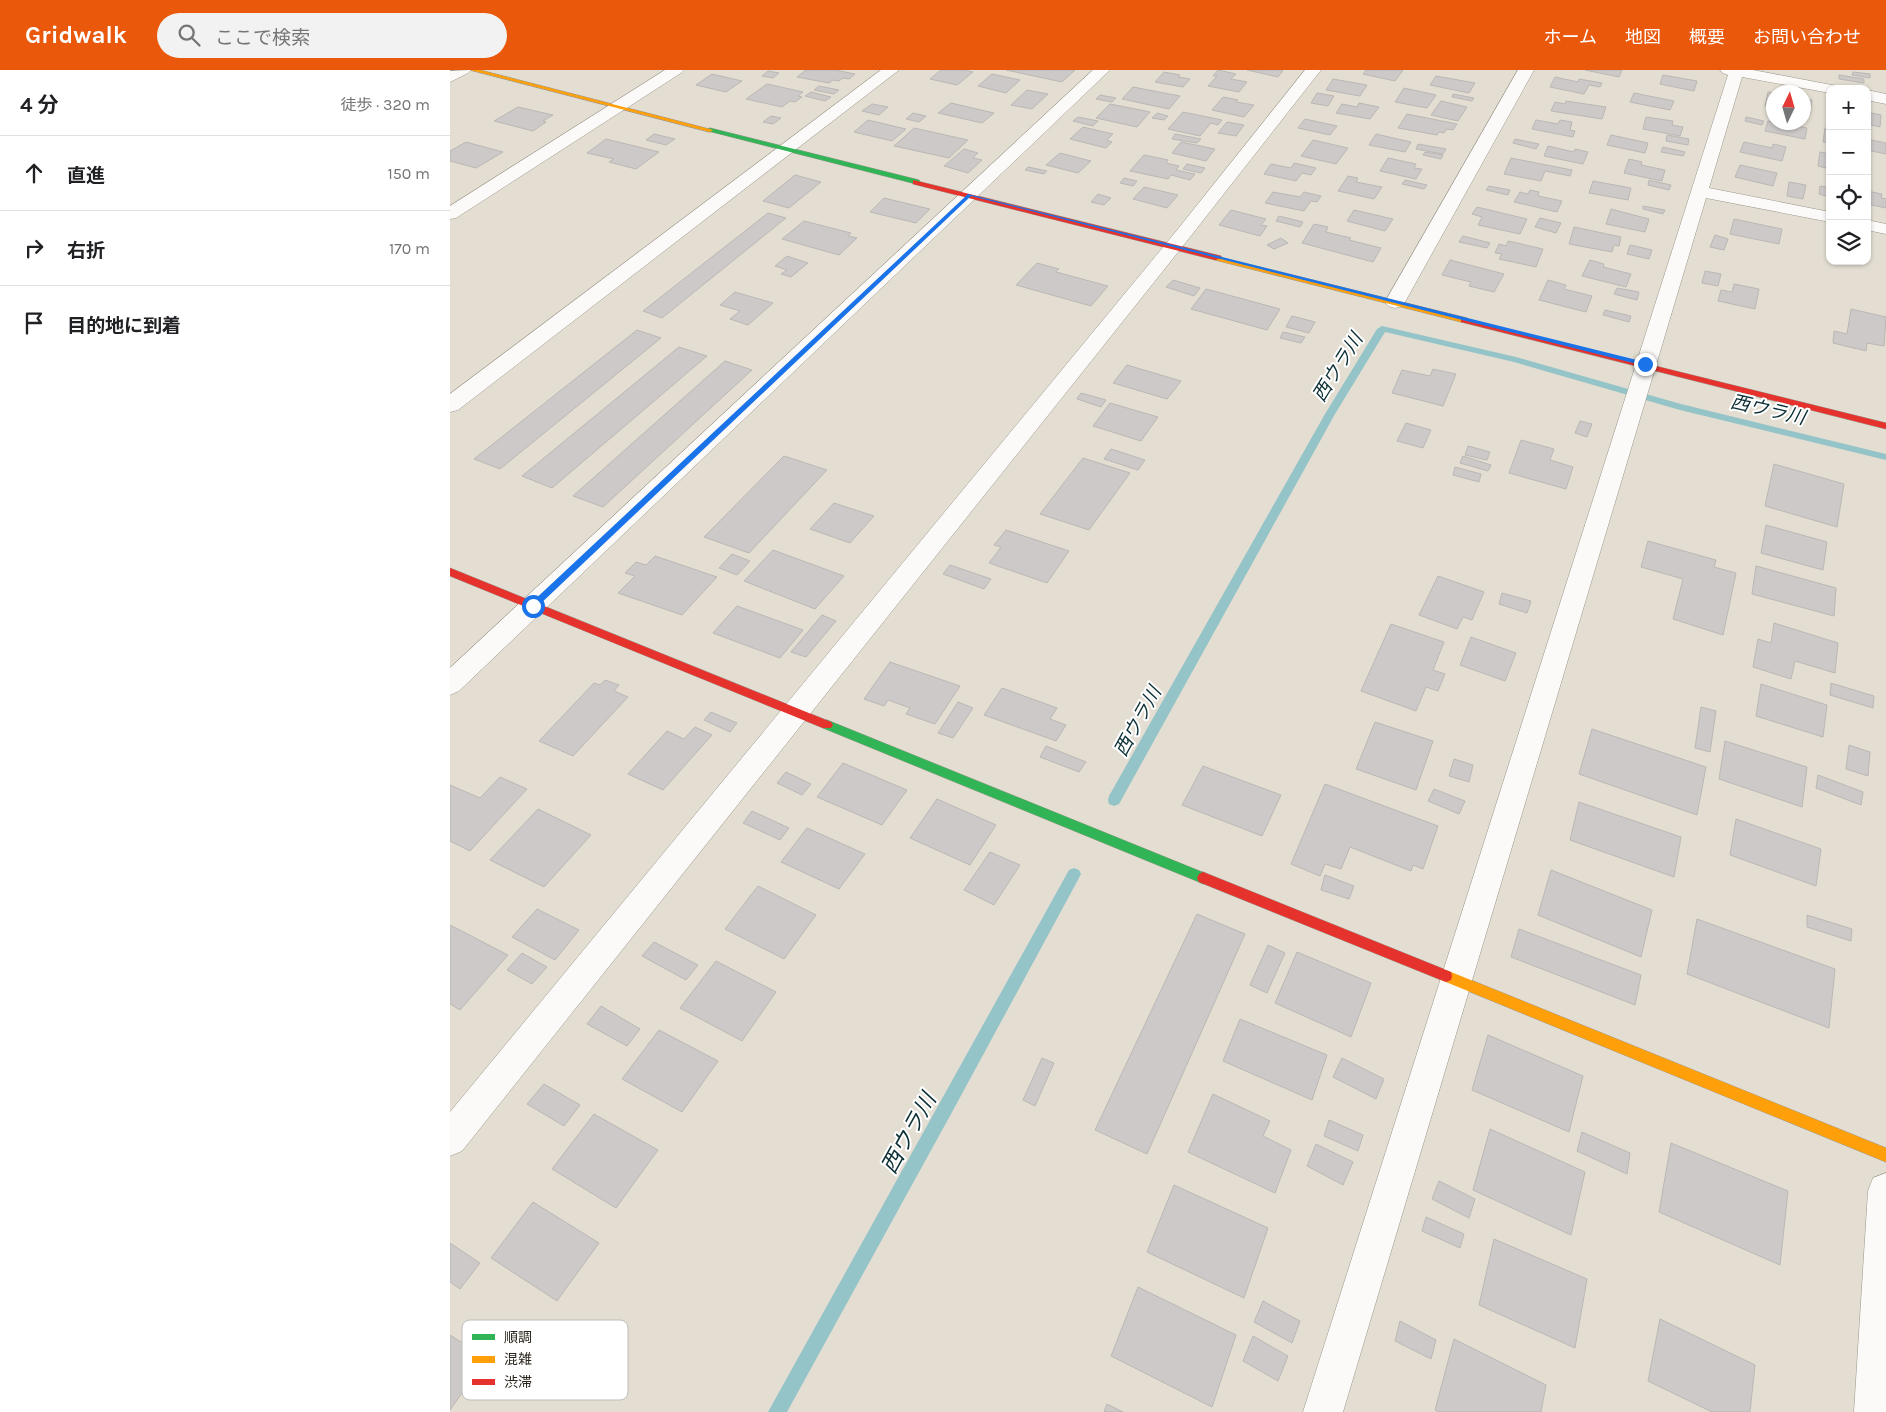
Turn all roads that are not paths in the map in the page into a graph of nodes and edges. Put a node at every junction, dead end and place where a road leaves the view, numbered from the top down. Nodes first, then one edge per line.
1 (463, 70) edge
2 (474, 70) edge
3 (676, 70) edge
4 (891, 70) edge
5 (1102, 70) edge
6 (1313, 70) edge
7 (1526, 70) edge
8 (1734, 70) edge
9 (450, 77) edge
10 (1826, 88) edge
11 (1871, 96) edge
12 (1886, 99) edge
13 (618, 107) junction
14 (788, 148) junction
15 (1700, 191) junction
16 (970, 195) junction
17 (450, 214) edge
18 (1826, 216) edge
19 (1871, 226) edge
20 (1886, 229) edge
21 (1172, 246) junction
22 (1395, 302) junction
23 (1645, 364) junction
24 (450, 405) edge
25 (1886, 426) edge
26 (450, 572) edge
27 (533, 606) junction
28 (450, 684) edge
29 (795, 712) junction
30 (1456, 981) junction
31 (450, 1139) edge
32 (1886, 1154) edge
33 (1886, 1191) edge
34 (1323, 1412) edge
35 (1874, 1412) edge

1 - 9 street
2 - 13 street
3 - 13 street
4 - 14 street
5 - 16 street
6 - 21 street
7 - 22 street
8 - 10 street
8 - 15 street
11 - 12 street
13 - 14 street
13 - 17 street
14 - 16 street
14 - 24 street
15 - 18 street
15 - 23 street
16 - 21 street
16 - 27 street
19 - 20 street
21 - 22 street
21 - 29 street
22 - 23 street
23 - 25 street
23 - 30 street
26 - 27 street
27 - 28 street
27 - 29 street
29 - 30 street
29 - 31 street
30 - 32 street
30 - 34 street
33 - 35 street

